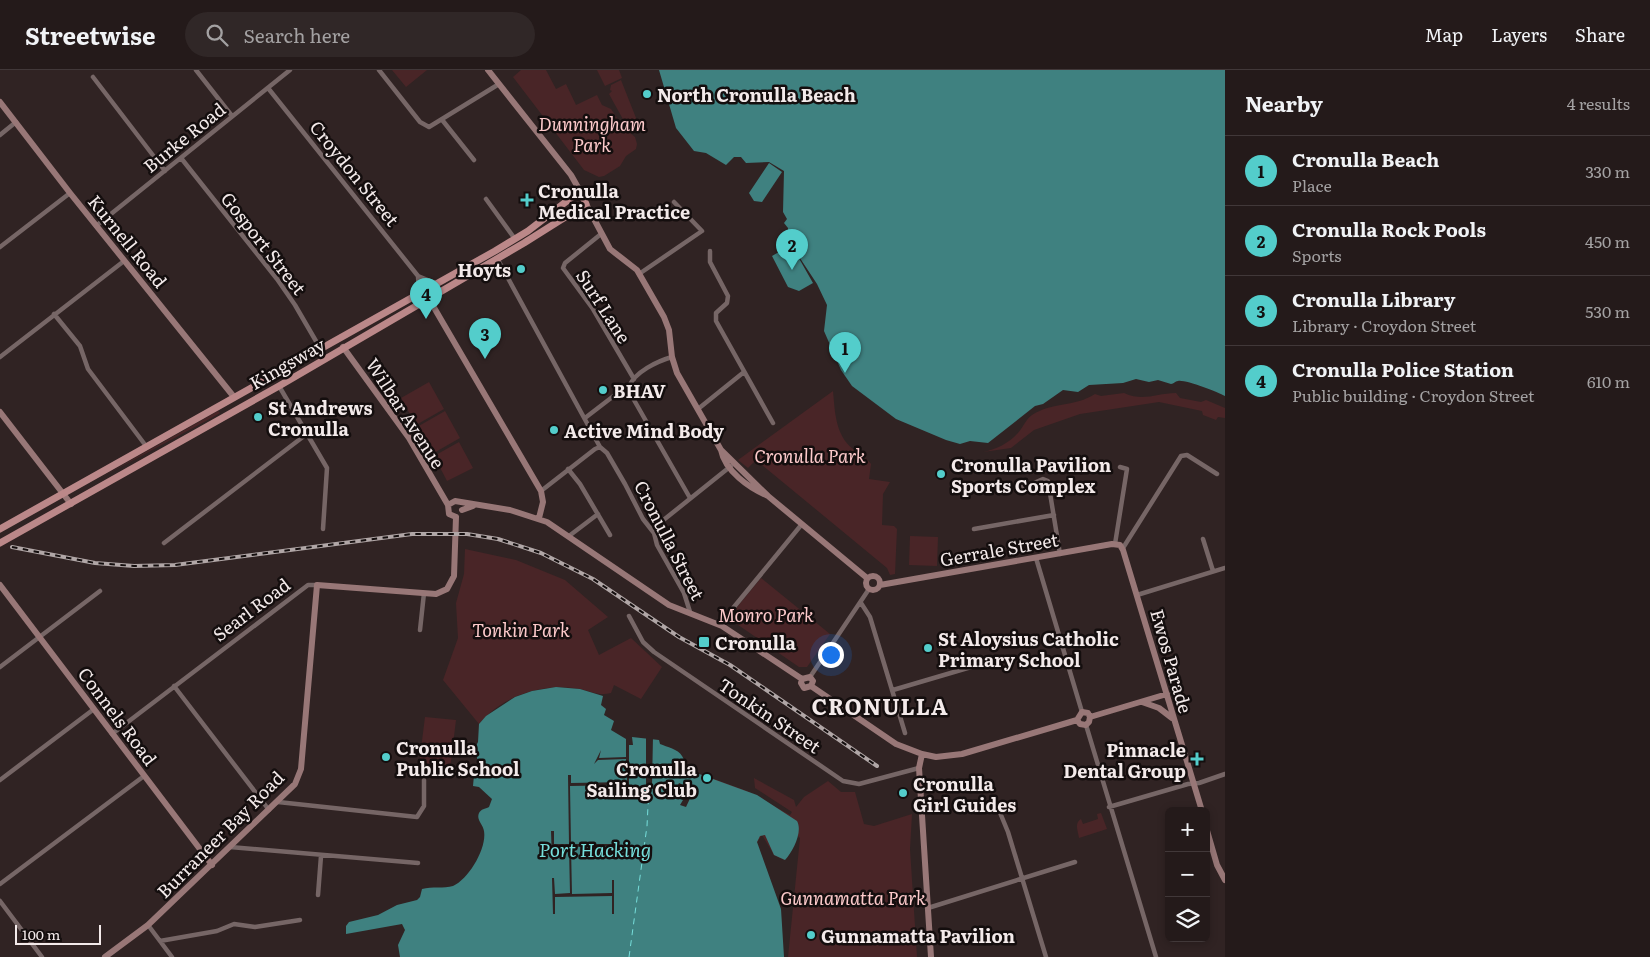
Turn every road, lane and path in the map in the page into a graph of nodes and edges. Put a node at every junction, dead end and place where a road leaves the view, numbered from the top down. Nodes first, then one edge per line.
1 (196, 70) edge
2 (290, 70) edge
3 (379, 70) edge
4 (488, 70) edge
5 (93, 77) dead end
6 (500, 84) junction
7 (268, 88) junction
8 (0, 102) edge
9 (232, 116) junction
10 (443, 120) junction
11 (16, 122) junction
12 (0, 135) edge
13 (181, 158) junction
14 (474, 160) dead end
15 (165, 171) junction
16 (580, 191) junction
17 (70, 193) junction
18 (486, 199) dead end
19 (674, 202) dead end
20 (586, 204) junction
21 (556, 208) junction
22 (568, 214) junction
23 (96, 226) junction
24 (601, 234) junction
25 (515, 239) junction
26 (0, 247) edge
27 (710, 251) dead end
28 (497, 258) junction
29 (124, 260) junction
30 (640, 274) junction
31 (453, 275) junction
32 (418, 276) junction
33 (435, 283) junction
34 (420, 292) junction
35 (429, 299) junction
36 (400, 303) junction
37 (54, 314) junction
38 (337, 338) junction
39 (343, 347) junction
40 (320, 348) junction
41 (0, 357) edge
42 (672, 357) junction
43 (744, 372) junction
44 (273, 375) junction
45 (634, 379) junction
46 (279, 386) junction
47 (629, 387) junction
48 (234, 397) junction
49 (698, 409) junction
50 (0, 412) edge
51 (585, 418) junction
52 (772, 423) dead end
53 (308, 434) junction
54 (146, 446) junction
55 (600, 447) junction
56 (731, 466) junction
57 (1120, 468) dead end
58 (568, 469) junction
59 (1217, 474) dead end
60 (1018, 487) dead end
61 (541, 491) junction
62 (63, 494) junction
63 (690, 498) junction
64 (71, 504) junction
65 (448, 505) junction
66 (461, 507) junction
67 (598, 514) junction
68 (1054, 515) junction
69 (456, 517) junction
70 (539, 518) junction
71 (802, 524) junction
72 (0, 529) edge
73 (323, 529) dead end
74 (974, 529) dead end
75 (654, 533) junction
76 (610, 535) dead end
77 (569, 536) junction
78 (1203, 539) dead end
79 (0, 543) edge
80 (164, 543) dead end
81 (1115, 544) junction
82 (1122, 548) junction
83 (1060, 554) junction
84 (1036, 558) junction
85 (1225, 568) edge
86 (1213, 571) junction
87 (867, 578) junction
88 (880, 584) junction
89 (0, 585) edge
90 (317, 585) junction
91 (869, 589) junction
92 (100, 591) dead end
93 (424, 593) junction
94 (1137, 594) junction
95 (861, 603) junction
96 (690, 613) junction
97 (629, 616) dead end
98 (720, 624) junction
99 (420, 630) dead end
100 (40, 637) junction
101 (1004, 656) dead end
102 (0, 667) edge
103 (810, 677) junction
104 (802, 680) junction
105 (174, 686) junction
106 (812, 686) junction
107 (893, 690) junction
108 (1167, 694) junction
109 (1140, 702) junction
110 (94, 709) junction
111 (1082, 712) junction
112 (1090, 716) junction
113 (1173, 718) junction
114 (1077, 720) junction
115 (1086, 725) junction
116 (905, 733) dead end
117 (112, 734) junction
118 (922, 754) junction
119 (919, 768) junction
120 (1225, 774) edge
121 (144, 776) junction
122 (0, 780) edge
123 (424, 780) dead end
124 (1194, 784) junction
125 (278, 802) junction
126 (996, 803) dead end
127 (1109, 807) junction
128 (1201, 807) edge
129 (269, 810) junction
130 (1210, 840) edge
131 (230, 847) junction
132 (321, 856) junction
133 (1075, 862) dead end
134 (418, 863) dead end
135 (212, 865) junction
136 (1022, 879) junction
137 (1225, 880) edge
138 (0, 884) edge
139 (318, 895) dead end
140 (0, 901) edge
141 (928, 908) junction
142 (300, 920) dead end
143 (148, 925) junction
144 (160, 941) junction
145 (42, 957) edge
146 (105, 957) edge
147 (172, 957) edge
148 (931, 957) edge
149 (1046, 957) edge
150 (1156, 957) edge

1 - 9 street
2 - 7 street, Burke Road
3 - 10 street
4 - 6 street
5 - 15 street
6 - 10 street
6 - 16 street
7 - 9 street, Burke Road
7 - 32 street, Croydon Street
8 - 11 street, Kurnell Road
9 - 13 street, Burke Road
10 - 14 street
11 - 12 street
11 - 17 street, Kurnell Road
13 - 15 street, Burke Road
13 - 40 street, Gosport Street
15 - 23 street, Burke Road
16 - 20 main road
16 - 21 main road, Kingsway
17 - 23 street, Kurnell Road
17 - 26 street
18 - 25 street
19 - 30 street
20 - 22 main road, Kingsway
20 - 24 street
21 - 22 main road
21 - 25 main road, Kingsway
22 - 28 main road, Kingsway
23 - 29 street, Kurnell Road
24 - 30 street
24 - 45 street, Surf Lane
25 - 31 main road, Kingsway
27 - 43 street
28 - 35 main road, Kingsway
28 - 51 street, Cronulla Street
29 - 37 street
29 - 48 street, Kurnell Road
30 - 42 street
31 - 33 main road, Kingsway
31 - 35 main road
32 - 33 street, Croydon Street
32 - 34 street
33 - 34 main road, Kingsway
34 - 36 main road, Kingsway
35 - 36 main road
35 - 39 main road, Kingsway
35 - 61 street
36 - 38 main road, Kingsway
37 - 41 street
37 - 54 street
38 - 39 main road, Wilbar Avenue
38 - 40 main road, Kingsway
39 - 46 main road, Kingsway
39 - 65 street, Wilbar Avenue
40 - 44 main road, Kingsway
42 - 45 street
42 - 49 street
43 - 49 street
43 - 52 street
44 - 46 main road
44 - 48 main road, Kingsway
45 - 47 street
46 - 53 street
46 - 64 main road, Kingsway
47 - 51 street
47 - 63 street
48 - 54 main road, Kingsway
49 - 56 street
50 - 62 street
51 - 55 street, Cronulla Street
53 - 73 street
53 - 80 street
54 - 62 main road, Kingsway
55 - 58 street
55 - 75 street, Cronulla Street
56 - 63 street
56 - 71 street
57 - 81 street
58 - 61 street
58 - 67 street
59 - 82 street
60 - 68 street
61 - 70 street
62 - 64 street
62 - 72 main road, Kingsway
63 - 75 street
64 - 79 main road, Kingsway
65 - 66 street
65 - 69 street, Wilbar Avenue
66 - 69 street
66 - 70 street
67 - 76 street
67 - 77 street
68 - 74 street
68 - 83 street
69 - 93 street, Searl Road
70 - 77 street
71 - 87 street
71 - 98 street
75 - 96 street, Cronulla Street
77 - 96 street
78 - 86 street
81 - 82 street
81 - 83 street, Gerrale Street
82 - 94 street, Ewos Parade
83 - 84 street, Gerrale Street
84 - 88 street, Gerrale Street
84 - 111 street
85 - 86 street
86 - 94 street
87 - 88 street
87 - 91 street
88 - 91 street
89 - 100 street, Connels Road
90 - 93 street, Searl Road
90 - 105 street, Searl Road
90 - 125 street, Burraneer Bay Road
91 - 95 street
92 - 100 street
93 - 99 street
94 - 108 street, Ewos Parade
95 - 103 street
95 - 107 street
96 - 98 street, Cronulla Street
97 - 119 street, Tonkin Street
98 - 104 street, Cronulla Street
100 - 102 street
100 - 110 street, Connels Road
101 - 107 street
103 - 104 street
103 - 106 street
104 - 106 street
105 - 117 street, Searl Road
105 - 129 street
106 - 118 street
107 - 116 street
108 - 109 street
108 - 113 street, Ewos Parade
109 - 112 street
109 - 113 street
110 - 117 street, Connels Road
110 - 122 street
111 - 112 street
111 - 114 street
112 - 115 street
113 - 124 street, Ewos Parade
114 - 115 street
114 - 118 street
115 - 127 street
117 - 121 street, Connels Road
118 - 119 street
119 - 141 street
120 - 124 street
121 - 135 street, Connels Road
121 - 138 street
123 - 125 street
124 - 127 street
124 - 128 street, Ewos Parade
125 - 129 street, Burraneer Bay Road
126 - 136 street
127 - 150 street
129 - 131 street, Burraneer Bay Road
130 - 137 street
131 - 132 street
131 - 135 street, Burraneer Bay Road
132 - 134 street
132 - 139 street
133 - 136 street
135 - 143 street, Burraneer Bay Road
136 - 141 street
136 - 149 street
140 - 145 street
141 - 148 street
142 - 144 street
143 - 144 street
143 - 146 street, Burraneer Bay Road
144 - 147 street

